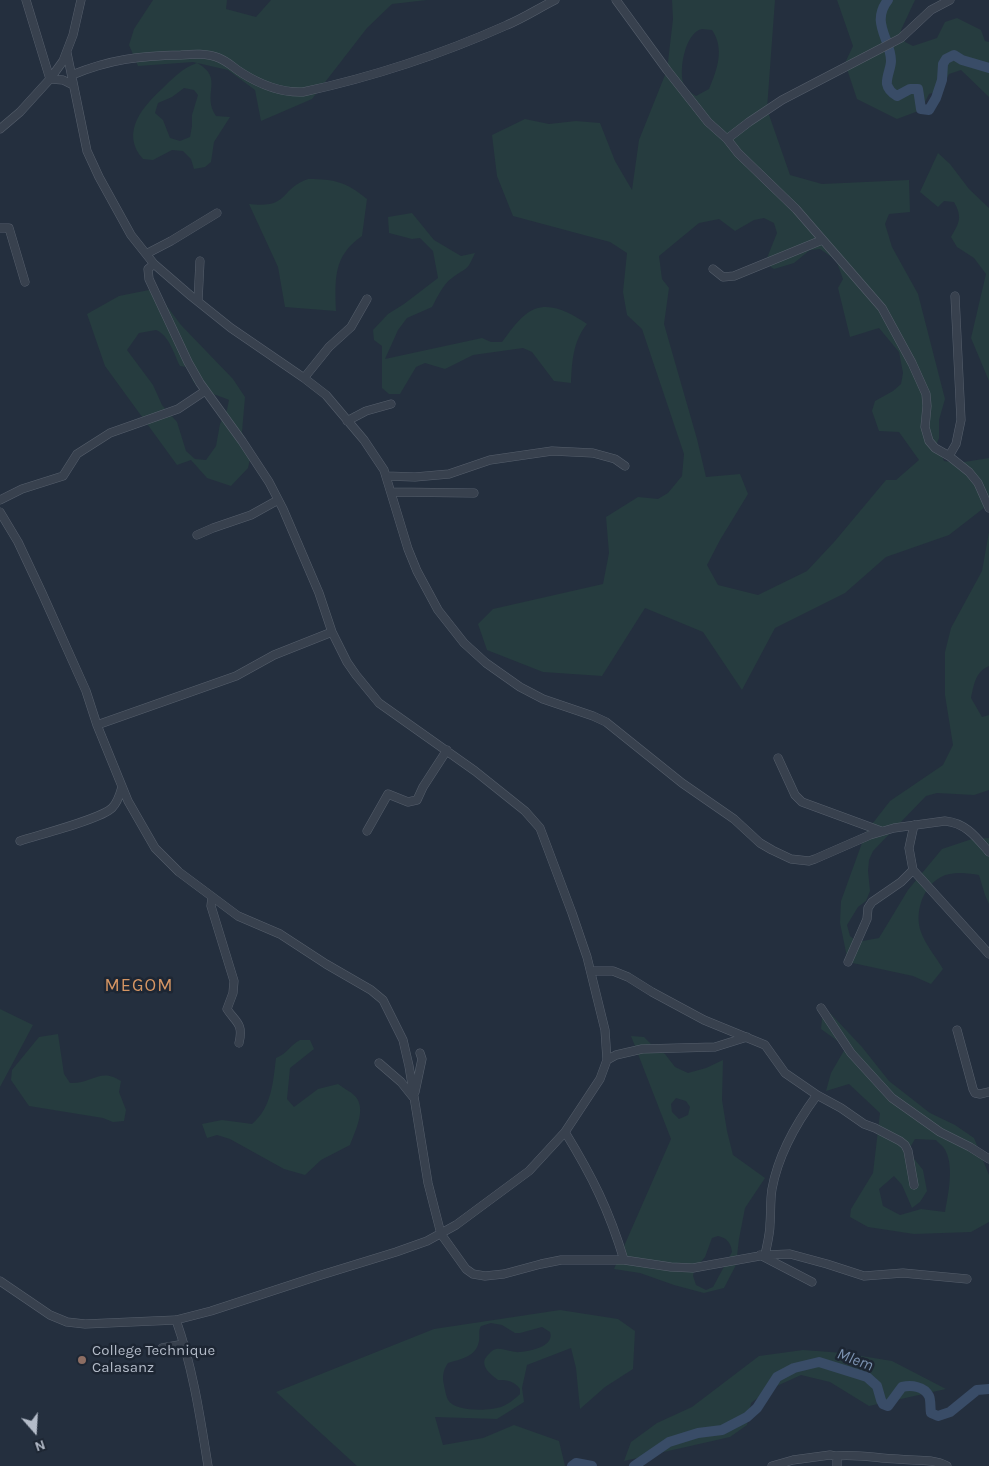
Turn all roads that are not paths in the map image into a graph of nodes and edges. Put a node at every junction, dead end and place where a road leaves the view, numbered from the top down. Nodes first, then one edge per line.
1 (26, 0) edge
2 (80, 0) edge
3 (555, 0) edge
4 (616, 0) edge
5 (950, 0) edge
6 (67, 52) junction
7 (72, 75) junction
8 (50, 79) junction
9 (73, 85) junction
10 (0, 129) edge
11 (727, 139) junction
12 (216, 213) dead end
13 (0, 228) edge
14 (822, 240) junction
15 (146, 254) junction
16 (200, 261) dead end
17 (154, 264) junction
18 (713, 269) dead end
19 (25, 282) dead end
20 (955, 296) dead end
21 (368, 299) dead end
22 (198, 301) junction
23 (304, 378) junction
24 (205, 391) junction
25 (391, 404) dead end
26 (347, 421) junction
27 (949, 456) junction
28 (625, 466) dead end
29 (386, 476) junction
30 (391, 492) junction
31 (474, 493) dead end
32 (0, 500) edge
33 (278, 500) junction
34 (989, 508) edge
35 (0, 512) edge
36 (197, 535) dead end
37 (332, 632) junction
38 (97, 725) junction
39 (447, 750) junction
40 (778, 758) dead end
41 (122, 787) junction
42 (914, 825) junction
43 (367, 831) dead end
44 (881, 832) junction
45 (20, 841) dead end
46 (989, 852) edge
47 (913, 870) junction
48 (212, 897) junction
49 (989, 954) edge
50 (848, 962) dead end
51 (590, 971) junction
52 (821, 1008) dead end
53 (957, 1030) dead end
54 (747, 1037) junction
55 (239, 1042) dead end
56 (420, 1053) dead end
57 (607, 1060) junction
58 (378, 1062) dead end
59 (989, 1092) edge
60 (817, 1095) junction
61 (414, 1098) junction
62 (565, 1132) junction
63 (989, 1159) edge
64 (914, 1185) dead end
65 (441, 1234) junction
66 (762, 1255) junction
67 (624, 1260) junction
68 (967, 1279) dead end
69 (0, 1282) edge
70 (812, 1282) dead end
71 (176, 1320) junction
72 (184, 1344) junction
73 (162, 1348) dead end
74 (835, 1456) junction
75 (208, 1466) edge
76 (772, 1466) edge
77 (837, 1466) edge
78 (948, 1466) edge

1 - 8 street
2 - 6 street
3 - 7 street
4 - 11 street
5 - 11 street
6 - 7 street
6 - 8 street
7 - 9 street
8 - 9 street
8 - 10 street
9 - 15 street
11 - 14 street
12 - 15 street
13 - 19 street
14 - 18 street
14 - 27 street
15 - 17 street
16 - 22 street
17 - 22 street
17 - 24 street
20 - 27 street
21 - 23 street
22 - 23 street
23 - 26 street
24 - 32 street
24 - 33 street
25 - 26 street
26 - 29 street
27 - 34 street
28 - 29 street
29 - 30 street
30 - 31 street
30 - 44 street
33 - 36 street
33 - 37 street
35 - 38 street
37 - 38 street
37 - 39 street
38 - 41 street
39 - 43 street
39 - 51 street
40 - 44 street
41 - 45 street
41 - 48 street
42 - 44 street
42 - 46 street
42 - 47 street
47 - 49 street
47 - 50 street
48 - 55 street
48 - 61 street
51 - 54 street
51 - 57 street
52 - 63 street
53 - 59 street
54 - 57 street
54 - 60 street
56 - 61 street
57 - 62 street
58 - 61 street
60 - 64 street
60 - 66 street
61 - 65 street
62 - 65 street
62 - 67 street
65 - 67 street
65 - 71 street
66 - 67 street
66 - 68 street
66 - 70 street
69 - 71 street
71 - 72 street
72 - 73 street
72 - 75 street
74 - 76 street
74 - 77 street
74 - 78 street

